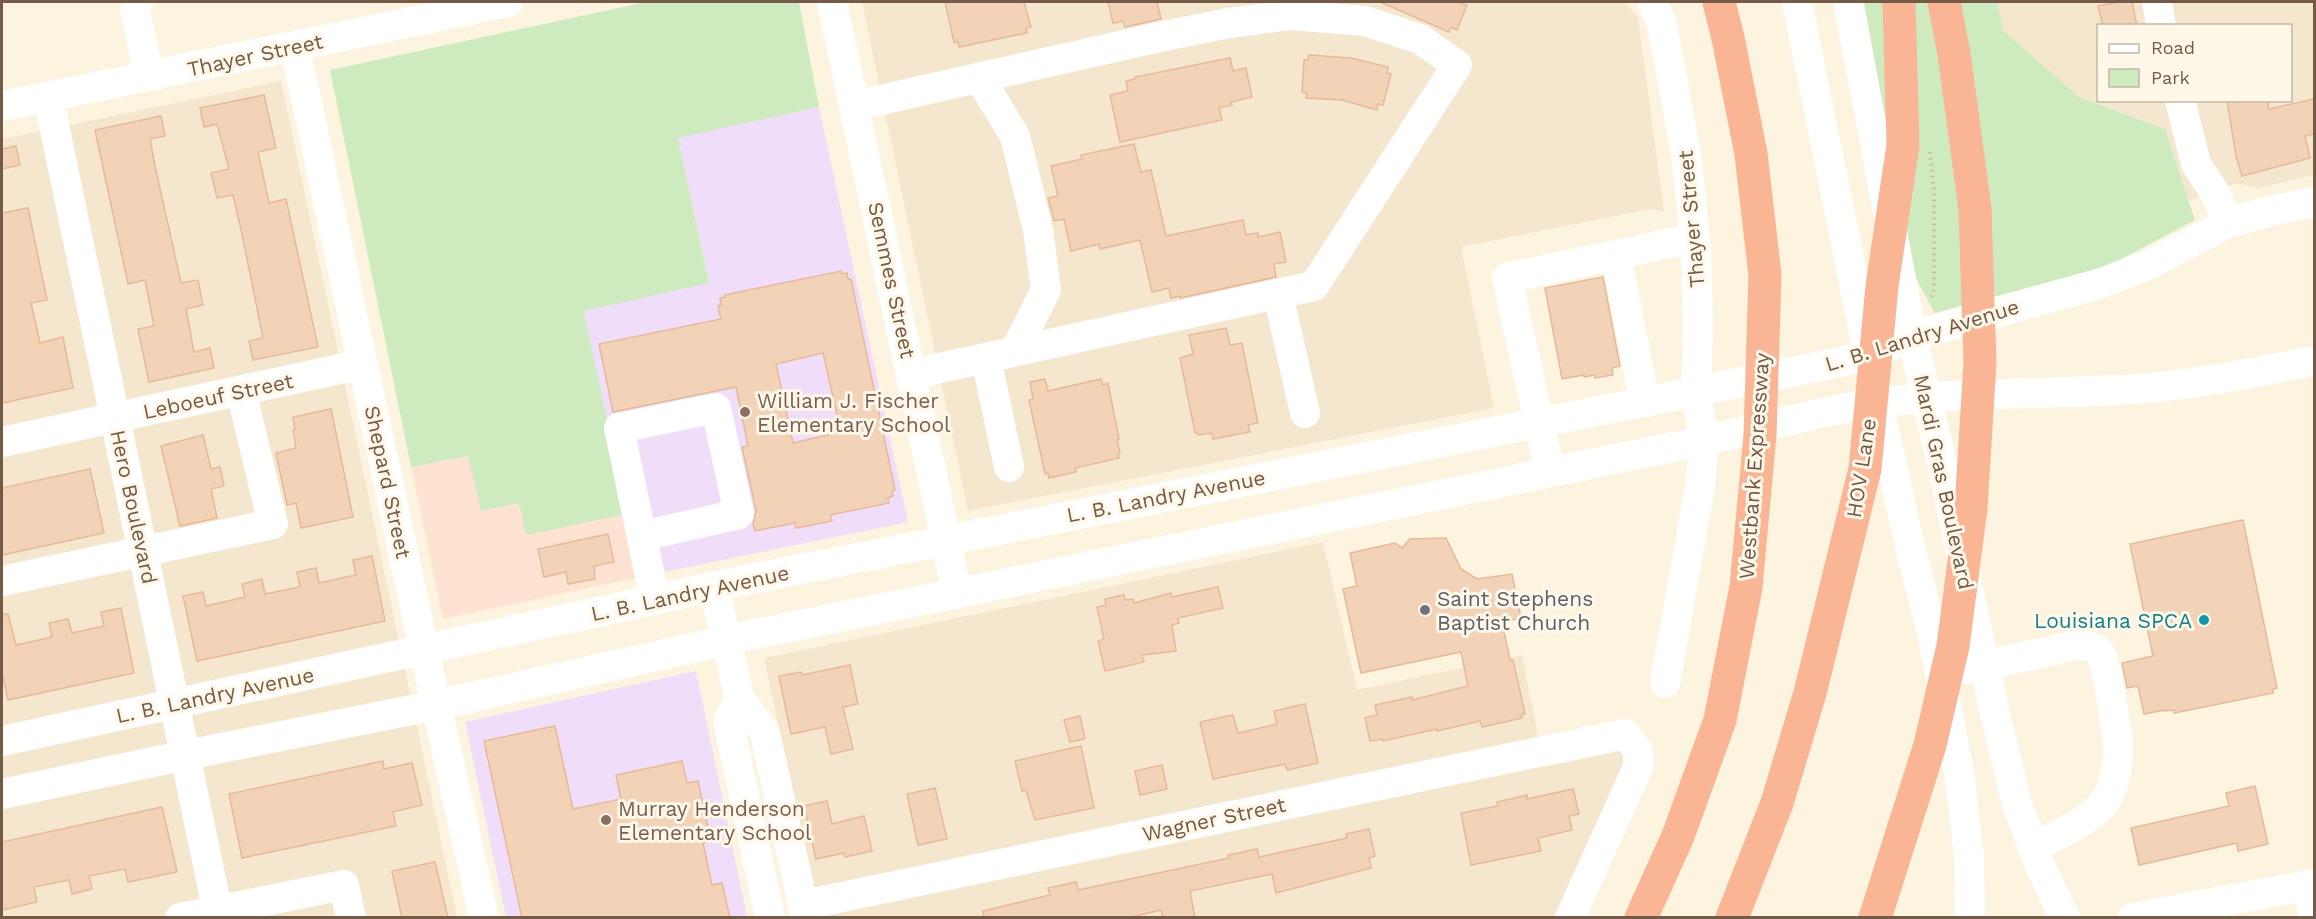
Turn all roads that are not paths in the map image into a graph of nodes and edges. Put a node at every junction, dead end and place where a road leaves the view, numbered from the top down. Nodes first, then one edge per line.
1 (138, 2) edge
2 (508, 2) edge
3 (832, 2) edge
4 (1652, 2) edge
5 (1719, 2) edge
6 (1797, 2) edge
7 (1848, 2) edge
8 (1899, 2) edge
9 (1944, 2) edge
10 (2157, 2) edge
11 (2161, 24) edge
12 (295, 47) junction
13 (149, 76) junction
14 (979, 77) junction
15 (48, 96) junction
16 (2180, 102) edge
17 (2, 106) edge
18 (854, 106) junction
19 (2314, 201) edge
20 (2228, 224) junction
21 (1695, 238) junction
22 (1616, 255) junction
23 (1278, 294) junction
24 (1912, 336) junction
25 (1015, 351) junction
26 (1868, 356) junction
27 (986, 358) junction
28 (2314, 360) edge
29 (363, 364) junction
30 (912, 374) junction
31 (241, 390) junction
32 (1696, 392) junction
33 (1926, 398) junction
34 (1645, 402) junction
35 (1878, 403) junction
36 (1305, 413) dead end
37 (115, 418) junction
38 (1539, 423) junction
39 (1704, 441) junction
40 (2, 442) edge
41 (1010, 467) dead end
42 (1550, 472) junction
43 (642, 536) junction
44 (947, 539) junction
45 (143, 553) junction
46 (2, 581) edge
47 (714, 587) junction
48 (957, 594) junction
49 (655, 600) junction
50 (727, 640) junction
51 (424, 650) junction
52 (1984, 665) junction
53 (1940, 675) junction
54 (1665, 683) dead end
55 (741, 700) junction
56 (175, 704) junction
57 (437, 705) junction
58 (2, 741) edge
59 (186, 754) junction
60 (2, 794) edge
61 (2033, 847) junction
62 (2311, 884) edge
63 (805, 911) edge
64 (218, 914) edge
65 (180, 918) edge
66 (351, 918) edge
67 (484, 918) edge
68 (770, 918) edge
69 (1570, 918) edge
70 (1641, 918) edge
71 (1732, 918) edge
72 (1875, 918) edge
73 (1970, 918) edge
74 (2065, 918) edge
75 (2133, 918) edge
76 (2314, 918) edge

1 - 13 street
2 - 12 street, Thayer Street
3 - 18 street, Semmes Street
4 - 21 street, Thayer Street
5 - 70 highway, Westbank Expressway
6 - 26 street
7 - 24 street, Mardi Gras Boulevard
8 - 71 highway, HOV Lane
9 - 72 highway
10 - 11 street
12 - 13 street, Thayer Street
12 - 29 street, Shepard Street
13 - 15 street, Thayer Street
14 - 18 street
14 - 23 street
14 - 25 street
15 - 17 street, Thayer Street
15 - 37 street, Hero Boulevard
16 - 20 street
18 - 30 street, Semmes Street
19 - 20 street, L. B. Landry Avenue
20 - 24 street, L. B. Landry Avenue
21 - 22 street
21 - 32 street, Thayer Street
22 - 34 street
22 - 38 street
23 - 25 street
23 - 36 street
24 - 26 street, L. B. Landry Avenue
24 - 33 street, Mardi Gras Boulevard
25 - 27 street
26 - 32 street, L. B. Landry Avenue
26 - 35 street
27 - 30 street
27 - 41 street
28 - 33 street
29 - 31 street, Leboeuf Street
29 - 51 street, Shepard Street
30 - 44 street, Semmes Street
31 - 37 street, Leboeuf Street
31 - 45 street
32 - 34 street, L. B. Landry Avenue
32 - 39 street, Thayer Street
33 - 35 street
33 - 52 street, Mardi Gras Boulevard
34 - 38 street, L. B. Landry Avenue
35 - 39 street
35 - 53 street
37 - 40 street, Leboeuf Street
37 - 45 street, Hero Boulevard
38 - 42 street
38 - 44 street, L. B. Landry Avenue
39 - 42 street
39 - 54 street, Thayer Street
42 - 48 street
43 - 43 street
43 - 49 street
44 - 47 street, L. B. Landry Avenue
44 - 48 street, Semmes Street
45 - 46 street
45 - 56 street, Hero Boulevard
47 - 49 street, L. B. Landry Avenue
47 - 50 street
48 - 50 street
49 - 51 street, L. B. Landry Avenue
50 - 55 street
50 - 57 street
51 - 56 street, L. B. Landry Avenue
51 - 57 street, Shepard Street
52 - 53 street
52 - 61 street, Mardi Gras Boulevard
52 - 61 street
53 - 73 street
55 - 63 street
55 - 68 street
56 - 58 street, L. B. Landry Avenue
56 - 59 street, Hero Boulevard
57 - 59 street
57 - 67 street, Shepard Street
59 - 60 street
59 - 64 street, Hero Boulevard
61 - 74 street, Mardi Gras Boulevard
62 - 75 street
62 - 76 street
63 - 69 street, Wagner Street
64 - 65 street
64 - 66 street

